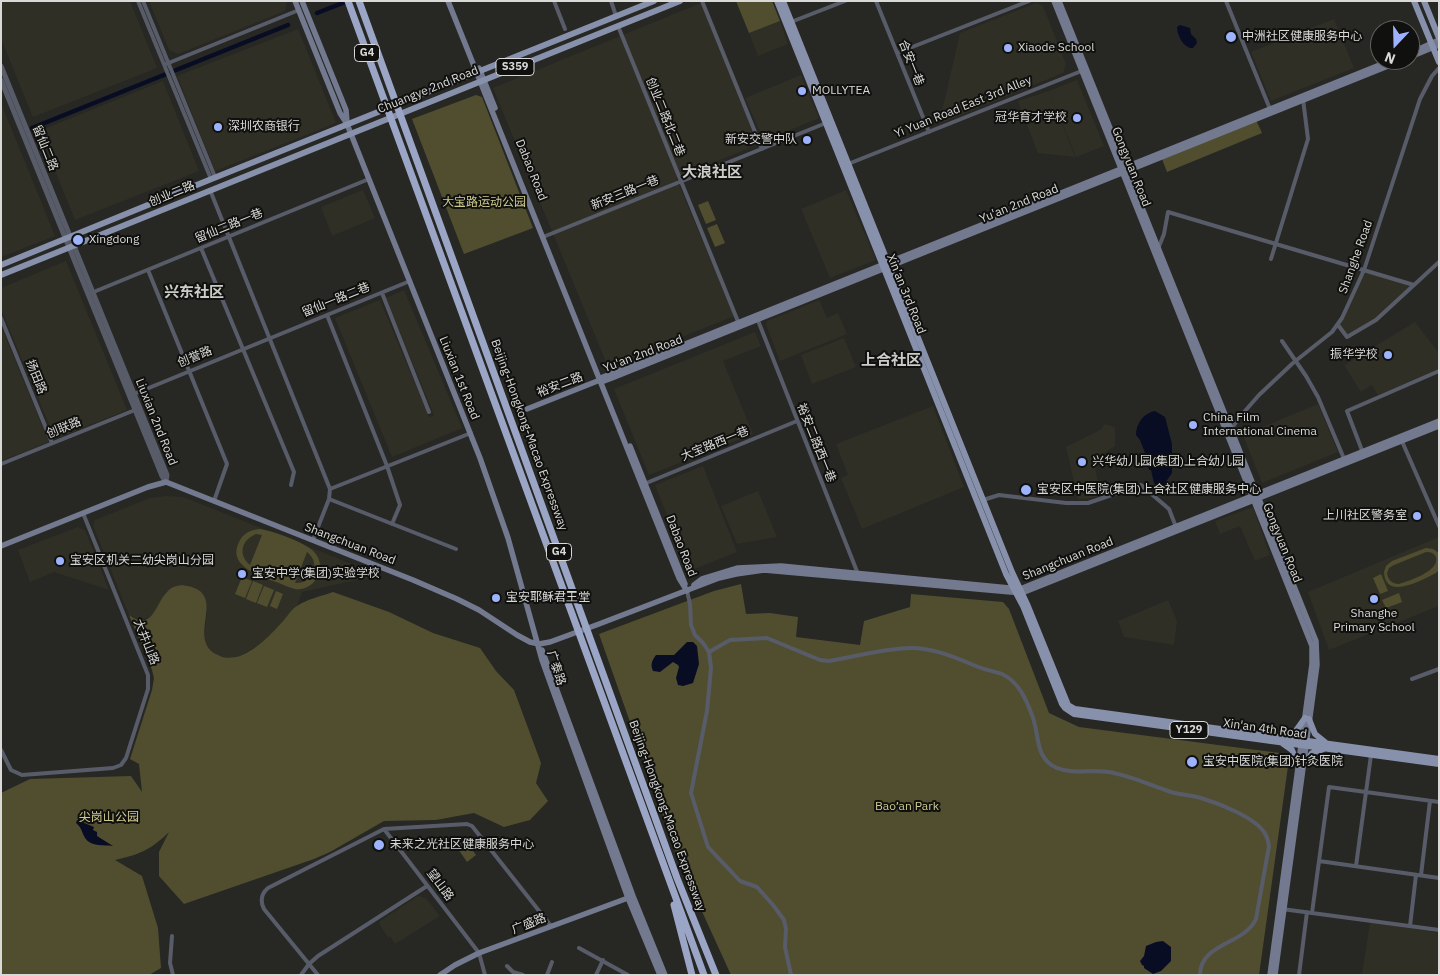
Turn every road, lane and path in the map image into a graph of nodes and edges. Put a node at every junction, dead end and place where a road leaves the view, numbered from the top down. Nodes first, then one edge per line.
1 (138, 1) edge
2 (143, 1) edge
3 (295, 1) edge
4 (302, 1) edge
5 (348, 1) edge
6 (554, 1) edge
7 (611, 1) edge
8 (654, 1) edge
9 (680, 1) edge
10 (702, 1) edge
11 (777, 1) edge
12 (783, 1) edge
13 (845, 1) edge
14 (876, 1) edge
15 (1029, 1) edge
16 (1054, 1) edge
17 (1059, 1) edge
18 (1226, 1) edge
19 (1414, 1) edge
20 (1424, 1) edge
21 (451, 2) edge
22 (360, 4) edge
23 (299, 10) junction
24 (616, 16) junction
25 (792, 22) junction
26 (618, 26) junction
27 (565, 29) dead end
28 (1439, 39) edge
29 (1434, 46) edge
30 (1420, 50) edge
31 (1420, 52) edge
32 (897, 53) junction
33 (1439, 62) edge
34 (166, 64) junction
35 (1, 66) edge
36 (1439, 68) edge
37 (1370, 69) edge
38 (1084, 70) junction
39 (1376, 70) edge
40 (478, 71) junction
41 (1, 80) edge
42 (482, 80) junction
43 (1302, 98) junction
44 (1270, 109) junction
45 (826, 123) junction
46 (347, 124) junction
47 (929, 132) junction
48 (351, 134) junction
49 (762, 149) junction
50 (848, 164) junction
51 (1124, 170) junction
52 (213, 178) junction
53 (369, 179) junction
54 (680, 182) junction
55 (210, 190) junction
56 (228, 237) junction
57 (544, 237) junction
58 (68, 238) junction
59 (1276, 244) junction
60 (72, 247) junction
61 (201, 248) junction
62 (1158, 249) junction
63 (1271, 259) dead end
64 (1439, 262) edge
65 (1, 266) edge
66 (886, 266) junction
67 (148, 270) junction
68 (1364, 270) junction
69 (1, 275) edge
70 (410, 281) junction
71 (1414, 285) junction
72 (96, 291) dead end
73 (382, 293) junction
74 (327, 315) junction
75 (756, 317) junction
76 (1, 318) edge
77 (739, 324) junction
78 (1338, 325) junction
79 (269, 338) junction
80 (1282, 341) dead end
81 (243, 348) junction
82 (1296, 361) junction
83 (188, 370) junction
84 (1439, 371) edge
85 (602, 379) junction
86 (132, 394) junction
87 (527, 409) dead end
88 (135, 410) junction
89 (429, 412) dead end
90 (1227, 419) junction
91 (1238, 419) junction
92 (1439, 421) edge
93 (797, 422) junction
94 (1439, 426) edge
95 (1231, 430) junction
96 (471, 433) junction
97 (1401, 439) junction
98 (52, 443) junction
99 (1363, 454) junction
100 (1345, 461) junction
101 (1, 464) edge
102 (387, 466) junction
103 (166, 482) junction
104 (644, 484) junction
105 (291, 485) dead end
106 (330, 489) junction
107 (1255, 497) junction
108 (986, 498) junction
109 (329, 499) junction
110 (214, 501) junction
111 (83, 513) junction
112 (392, 524) junction
113 (1439, 526) edge
114 (1178, 528) junction
115 (313, 540) junction
116 (1, 546) edge
117 (456, 550) dead end
118 (858, 576) junction
119 (687, 591) junction
120 (1019, 591) junction
121 (538, 644) junction
122 (709, 652) junction
123 (1439, 669) edge
124 (1412, 679) dead end
125 (1307, 719) junction
126 (1280, 739) junction
127 (1304, 743) junction
128 (1328, 746) junction
129 (1, 750) edge
130 (1371, 754) junction
131 (1439, 759) edge
132 (1439, 764) edge
133 (1301, 766) junction
134 (1366, 792) junction
135 (1430, 801) junction
136 (1439, 802) edge
137 (384, 829) junction
138 (1319, 862) junction
139 (1356, 866) junction
140 (1418, 875) junction
141 (1439, 878) edge
142 (668, 880) junction
143 (428, 886) junction
144 (630, 897) junction
145 (1281, 908) junction
146 (1307, 912) junction
147 (1312, 913) junction
148 (551, 926) junction
149 (1410, 926) junction
150 (1439, 930) edge
151 (172, 936) dead end
152 (580, 948) dead end
153 (479, 953) junction
154 (603, 960) junction
155 (552, 962) dead end
156 (309, 964) junction
157 (507, 966) dead end
158 (173, 975) edge
159 (301, 975) edge
160 (318, 975) edge
161 (440, 975) edge
162 (486, 975) edge
163 (523, 975) edge
164 (547, 975) edge
165 (596, 975) edge
166 (628, 975) edge
167 (660, 975) edge
168 (665, 975) edge
169 (692, 975) edge
170 (704, 975) edge
171 (716, 975) edge
172 (791, 975) edge
173 (1200, 975) edge
174 (1270, 975) edge
175 (1275, 975) edge
176 (1299, 975) edge

1 - 34 street
2 - 34 street
3 - 23 main road, Liuxian 1st Road
4 - 46 main road, Liuxian 1st Road
5 - 142 highway, Beijing-Hongkong-Macao Expressway / G4
6 - 27 street
7 - 24 street
8 - 24 main road, Chuangye 2nd Road / S359
9 - 26 main road, Chuangye 2nd Road / S359
10 - 49 street
11 - 45 main road, Xin’an 3rd Road
12 - 25 main road, Xin’an 3rd Road
13 - 25 street
14 - 32 street, 合安一巷
15 - 32 street
16 - 38 main road, Gongyuan Road
17 - 38 main road, Gongyuan Road
18 - 44 street
19 - 29 main road
20 - 28 main road
21 - 40 main road, Dabao Road
22 - 171 highway, Beijing-Hongkong-Macao Expressway / G4
23 - 34 street
23 - 46 main road, Liuxian 1st Road
24 - 40 main road, Chuangye 2nd Road / S359
25 - 50 main road, Xin’an 3rd Road
26 - 42 main road, Chuangye 2nd Road / S359
26 - 54 street, 创业二路北二巷
28 - 29 main road
29 - 30 main road
29 - 31 main road
29 - 33 main road
32 - 47 street, 合安一巷
34 - 52 street
35 - 58 street, 留仙二路
36 - 68 street, Shanghe Road
37 - 43 main road, Yu'an 2nd Road
38 - 47 street, Yi Yuan Road East 3rd Alley
38 - 51 main road, Gongyuan Road
39 - 43 main road, Yu'an 2nd Road
40 - 42 main road, Dabao Road
40 - 46 main road, Chuangye 2nd Road / S359
41 - 58 street, 留仙二路
42 - 48 main road, Chuangye 2nd Road / S359
42 - 57 main road, Dabao Road
43 - 44 main road, Yu'an 2nd Road
43 - 51 main road, Yu'an 2nd Road
43 - 59 street
44 - 51 main road, Yu'an 2nd Road
45 - 49 street, 新安三路一巷
45 - 66 main road, Xin’an 3rd Road
46 - 48 main road, Liuxian 1st Road
46 - 52 main road, 创业二路 / S359
47 - 50 street, Yi Yuan Road East 3rd Alley
48 - 53 main road, Liuxian 1st Road
48 - 55 main road, 创业二路 / S359
49 - 54 street, 新安三路一巷
50 - 66 main road, Xin’an 3rd Road
51 - 62 main road, Gongyuan Road
51 - 66 main road, Yu'an 2nd Road
51 - 107 main road, Gongyuan Road
52 - 58 main road, 创业二路 / S359
53 - 56 street, 留仙二路一巷
53 - 70 main road, Liuxian 1st Road
54 - 57 street, 新安三路一巷
54 - 77 street, 创业二路北二巷
55 - 56 street
55 - 60 main road, 创业二路 / S359
56 - 61 street, 留仙二路一巷
56 - 79 street
57 - 85 main road, Dabao Road
58 - 60 street, Liuxian 2nd Road
58 - 65 main road, 创业二路 / S359
59 - 62 street
59 - 63 street
59 - 68 street
60 - 69 main road, 创业二路 / S359
60 - 86 street, Liuxian 2nd Road
61 - 67 street, 留仙二路一巷
61 - 81 street
62 - 90 main road, Gongyuan Road
64 - 71 street
66 - 75 main road, Yu'an 2nd Road
66 - 108 main road, Xin’an 3rd Road / Y129
66 - 120 main road, Xin’an 3rd Road
67 - 72 street, 留仙二路一巷
67 - 83 street
68 - 71 street
68 - 78 street, Shanghe Road
70 - 73 street, 留仙一路二巷
70 - 96 main road, Liuxian 1st Road
71 - 78 street
73 - 74 street, 留仙一路二巷
73 - 89 street
74 - 79 street, 留仙一路二巷
74 - 102 street
75 - 77 main road, Yu'an 2nd Road
75 - 93 street, 裕安二路西一巷
76 - 98 street, 扬田路
77 - 85 main road, Yu'an 2nd Road
78 - 82 street, Shanghe Road
79 - 81 street, 创誉路
79 - 106 street
80 - 82 street
81 - 83 street, 创誉路
81 - 105 street
82 - 91 street, Shanghe Road
82 - 100 street
83 - 86 street, 创誉路
83 - 110 street
84 - 99 street
85 - 87 main road, 裕安二路
85 - 104 main road, Dabao Road
86 - 88 street, Liuxian 2nd Road
86 - 103 street, Liuxian 2nd Road
88 - 98 street, 创联路
88 - 103 street, Liuxian 2nd Road
90 - 91 street
90 - 95 main road, Gongyuan Road
91 - 95 street, Shanghe Road
92 - 97 main road, Shangchuan Road
93 - 104 street, 大宝路西一巷
93 - 118 street, 裕安二路西一巷
94 - 97 main road, Shangchuan Road
95 - 107 main road, Gongyuan Road
96 - 102 street
96 - 121 main road, Liuxian 1st Road
97 - 99 main road, Shangchuan Road
97 - 113 street
98 - 101 street, 创联路
99 - 100 main road, Shangchuan Road
100 - 107 main road, Shangchuan Road
102 - 106 street
102 - 112 street
103 - 110 main road, Shangchuan Road
103 - 111 main road
104 - 119 main road, Dabao Road
106 - 109 street
107 - 114 main road, Shangchuan Road
107 - 125 main road, Gongyuan Road
108 - 114 street
108 - 120 main road, Xin’an 3rd Road / Y129
109 - 112 street
109 - 115 street
110 - 115 main road, Shangchuan Road
111 - 116 main road
111 - 129 street, 大井山路
112 - 117 street
114 - 120 main road, Shangchuan Road
115 - 121 main road, Shangchuan Road
118 - 119 main road, Shangchuan Road
118 - 120 main road, Shangchuan Road
119 - 121 main road, Shangchuan Road
119 - 122 street
120 - 126 main road, Xin'an 4th Road / Y129
121 - 144 main road, 广泰路
122 - 172 street
122 - 173 street
123 - 124 street
125 - 126 main road
125 - 127 main road, Gongyuan Road
125 - 128 main road
126 - 127 main road, Xin'an 4th Road / Y129
126 - 133 main road
127 - 128 main road, Xin'an 4th Road / Y129
127 - 133 main road, Gongyuan Road
128 - 130 main road, Xin'an 4th Road / Y129
128 - 131 main road, Xin'an 4th Road / Y129
128 - 133 main road
130 - 132 main road, Xin'an 4th Road / Y129
130 - 134 street
133 - 145 main road, Gongyuan Road
134 - 135 street
134 - 138 street
134 - 139 street
135 - 136 street
135 - 140 street
137 - 143 street, 望山路
137 - 148 street
137 - 156 street
138 - 139 street
138 - 147 street
139 - 140 street
140 - 141 street
140 - 149 street
142 - 169 highway
142 - 170 highway, Beijing-Hongkong-Macao Expressway / G4
143 - 153 street, 望山路
143 - 156 street
144 - 148 main road, 广盛路
144 - 167 main road, 广泰路
144 - 168 main road, 广泰路
145 - 146 street
145 - 174 main road, Gongyuan Road
145 - 175 main road, Gongyuan Road
146 - 147 street
146 - 176 street
147 - 149 street
148 - 153 main road, 广盛路
149 - 150 street
151 - 158 street
152 - 154 street
153 - 161 main road, 广盛路
153 - 162 street, 望山路
154 - 165 street
154 - 166 street
155 - 164 street
156 - 159 street
156 - 160 street
157 - 163 street

